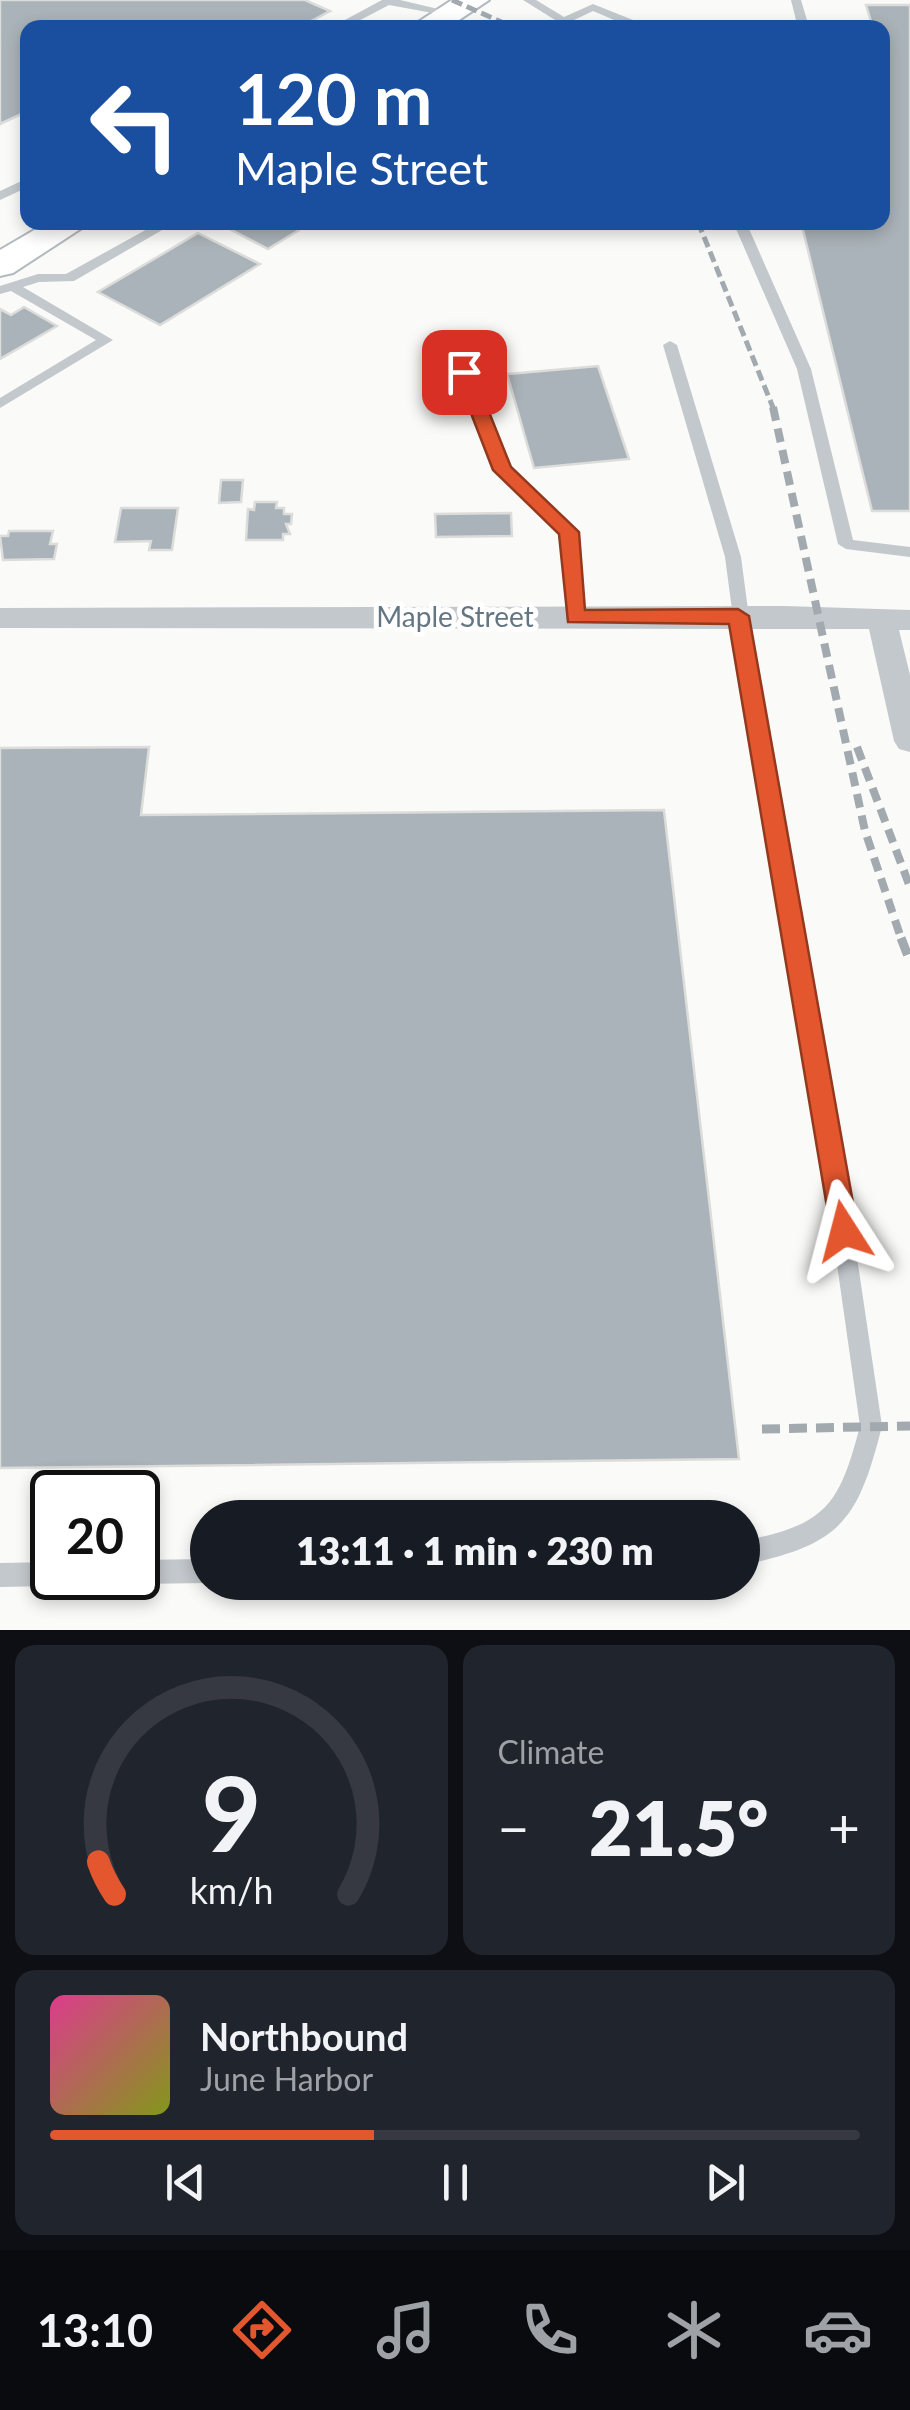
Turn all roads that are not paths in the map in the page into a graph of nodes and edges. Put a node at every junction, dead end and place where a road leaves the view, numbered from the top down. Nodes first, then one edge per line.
1 (528, 0) edge
2 (607, 0) edge
3 (593, 7) junction
4 (449, 14) edge
5 (351, 20) edge
6 (562, 20) edge
7 (575, 20) edge
8 (626, 20) edge
9 (65, 230) edge
10 (156, 230) edge
11 (743, 230) edge
12 (12, 276) edge
13 (670, 345) dead end
14 (464, 372) dead end
15 (0, 404) edge
16 (910, 552) edge
17 (738, 616) junction
18 (576, 617) junction
19 (0, 618) edge
20 (896, 620) edge
21 (910, 741) edge
22 (760, 1549) edge
23 (190, 1571) edge
24 (160, 1572) edge
25 (30, 1574) edge
26 (0, 1575) edge

1 - 6 lane
2 - 3 lane
3 - 7 lane
3 - 8 lane
4 - 5 lane
9 - 12 main road
10 - 12 lane
11 - 16 lane
12 - 15 lane
13 - 17 lane
14 - 18 lane
17 - 18 street, Maple Street
17 - 20 street, Maple Street
17 - 22 lane
18 - 19 street, Maple Street
20 - 21 street
23 - 24 lane
25 - 26 lane

